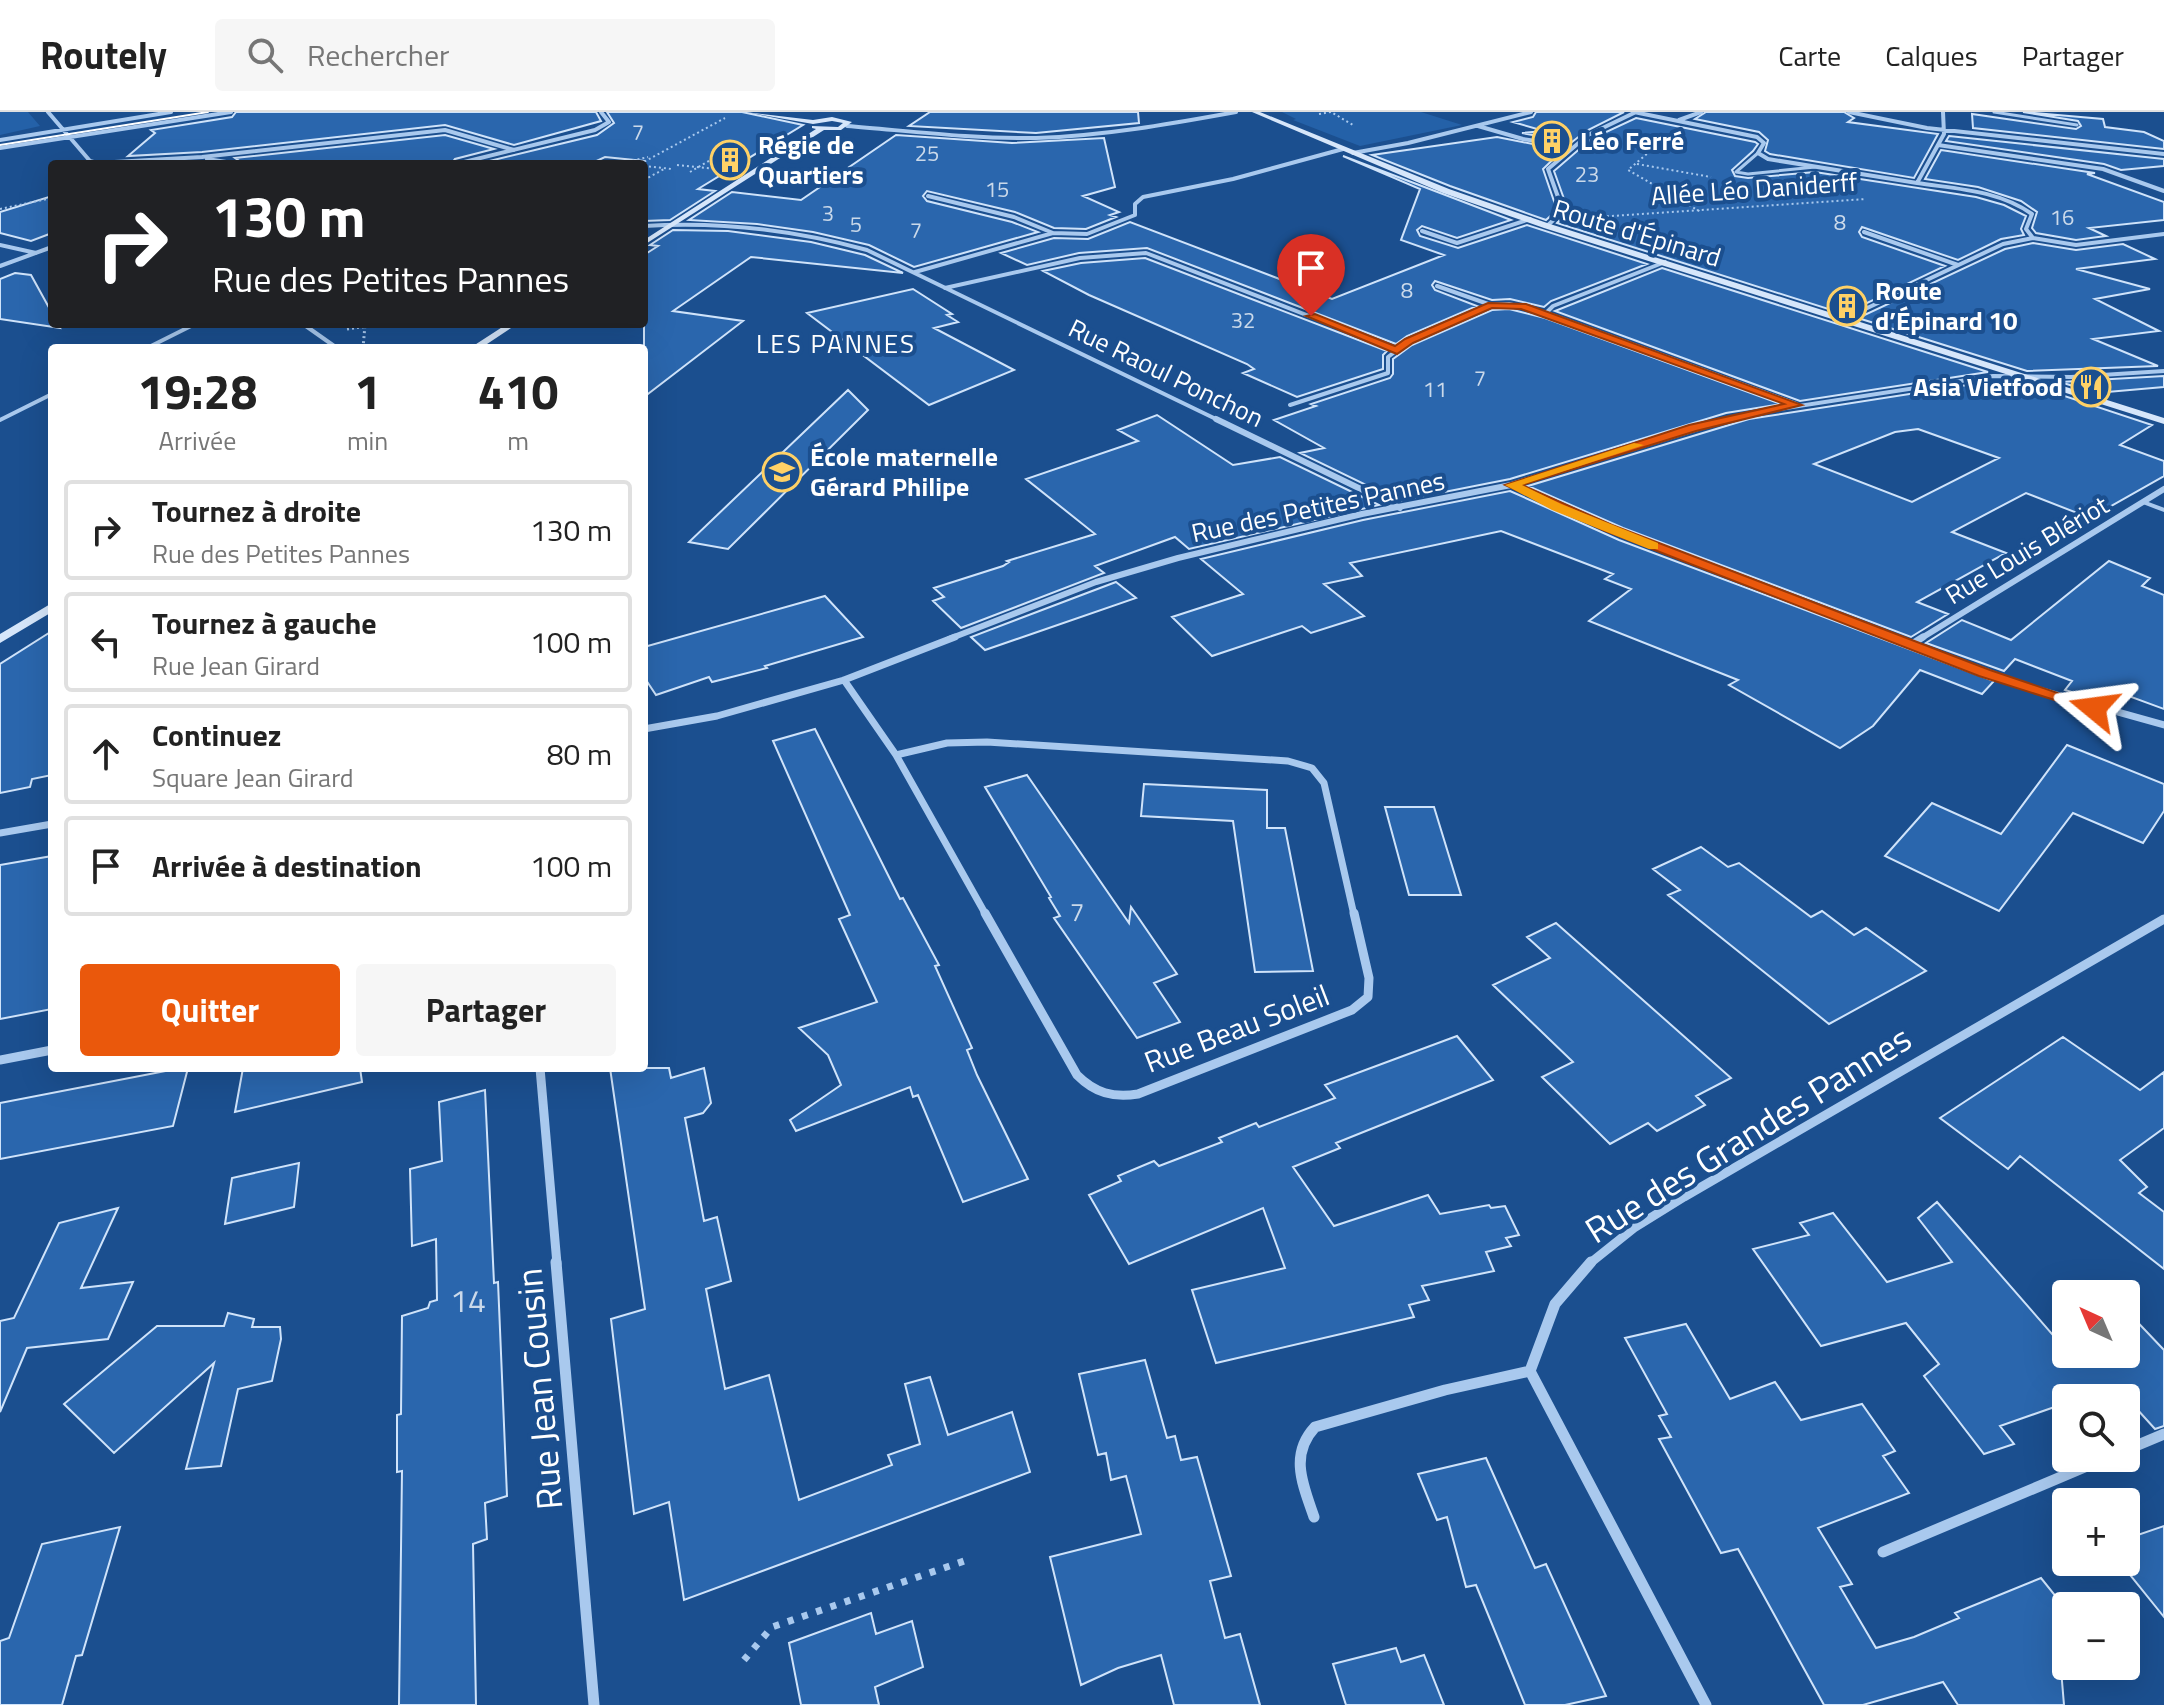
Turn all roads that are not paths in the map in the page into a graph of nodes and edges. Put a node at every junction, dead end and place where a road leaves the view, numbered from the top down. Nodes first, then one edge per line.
1 (48, 112) edge
2 (171, 112) edge
3 (231, 112) edge
4 (601, 112) edge
5 (748, 112) edge
6 (850, 112) edge
7 (1236, 112) edge
8 (1255, 112) edge
9 (1531, 112) edge
10 (1635, 112) edge
11 (1701, 112) edge
12 (1849, 112) edge
13 (1943, 112) edge
14 (1994, 112) edge
15 (838, 119) junction
16 (1679, 120) junction
17 (813, 122) junction
18 (2077, 125) dead end
19 (847, 126) junction
20 (1477, 126) junction
21 (64, 129) junction
22 (821, 129) junction
23 (1945, 131) junction
24 (73, 138) junction
25 (0, 140) edge
26 (1938, 145) junction
27 (1570, 146) junction
28 (0, 148) edge
29 (1343, 149) junction
30 (514, 150) junction
31 (1353, 153) junction
32 (1758, 153) junction
33 (2164, 154) edge
34 (202, 157) junction
35 (89, 160) edge
36 (150, 160) edge
37 (218, 160) edge
38 (473, 160) edge
39 (1815, 167) junction
40 (1917, 183) junction
41 (2164, 191) edge
42 (928, 196) dead end
43 (1530, 219) junction
44 (673, 223) junction
45 (648, 226) edge
46 (1547, 226) junction
47 (1422, 231) dead end
48 (1864, 232) dead end
49 (1053, 233) junction
50 (2164, 234) edge
51 (2033, 238) junction
52 (648, 240) edge
53 (0, 245) edge
54 (48, 248) edge
55 (36, 253) junction
56 (1665, 262) junction
57 (1959, 265) junction
58 (0, 266) edge
59 (914, 272) junction
60 (1437, 286) dead end
61 (945, 288) junction
62 (1491, 305) junction
63 (1546, 313) junction
64 (1844, 319) junction
65 (187, 328) edge
66 (309, 328) edge
67 (507, 328) edge
68 (155, 344) edge
69 (331, 344) edge
70 (481, 344) edge
71 (1397, 350) junction
72 (2164, 371) edge
73 (2014, 374) junction
74 (48, 396) edge
75 (1290, 405) dead end
76 (1796, 405) junction
77 (0, 420) edge
78 (2164, 421) edge
79 (1511, 485) junction
80 (2164, 489) edge
81 (2143, 502) junction
82 (1401, 509) junction
83 (2164, 510) edge
84 (48, 609) edge
85 (0, 639) edge
86 (1912, 644) junction
87 (844, 680) junction
88 (2164, 725) edge
89 (648, 728) edge
90 (896, 755) junction
91 (48, 825) edge
92 (0, 833) edge
93 (2164, 919) edge
94 (48, 1051) edge
95 (0, 1060) edge
96 (540, 1072) edge
97 (1530, 1371) junction
98 (2164, 1434) edge
99 (2140, 1444) edge
100 (2073, 1472) edge
101 (1314, 1517) dead end
102 (1883, 1552) dead end
103 (594, 1705) edge
104 (1706, 1705) edge

1 - 21 street
2 - 21 street
3 - 24 street
4 - 30 street
5 - 17 main road
6 - 15 main road
7 - 19 street
8 - 29 main road, Route d'Épinard
9 - 20 street
10 - 16 street
10 - 27 street
11 - 16 street
12 - 23 street
13 - 23 street
14 - 18 lane
15 - 17 main road
15 - 19 main road
16 - 32 street
17 - 22 main road
19 - 22 main road
20 - 27 street
20 - 31 street
21 - 24 street
21 - 25 street
22 - 44 main road
23 - 26 street
23 - 33 street
24 - 28 street
24 - 35 street
26 - 40 street
26 - 41 street
27 - 46 street
29 - 31 main road, Route d'Épinard
29 - 49 street
30 - 34 street
30 - 38 street
31 - 43 main road, Route d'Épinard
32 - 39 street
32 - 39 lane
34 - 36 street
34 - 37 street
39 - 40 street
40 - 51 street
42 - 49 street
43 - 46 main road, Route d'Épinard
43 - 47 street
44 - 45 street, Rue Raoul Ponchon
44 - 52 main road
44 - 59 street, Rue Raoul Ponchon
46 - 56 main road, Route d'Épinard
48 - 57 street
49 - 59 street
50 - 51 street
51 - 57 street
53 - 55 street
54 - 55 street
55 - 58 street
56 - 63 street
56 - 64 main road, Route d'Épinard
57 - 64 street
59 - 61 street, Rue Raoul Ponchon
60 - 62 street
61 - 71 street
61 - 82 street, Rue Raoul Ponchon
62 - 63 street
62 - 71 street
63 - 76 street
64 - 73 main road, Route d'Épinard
65 - 68 street
66 - 69 street
67 - 70 main road
71 - 75 street
72 - 73 street, Rue des Petites Pannes
73 - 76 street, Rue des Petites Pannes
73 - 78 main road, Route d'Épinard
74 - 77 street
76 - 79 street, Rue des Petites Pannes
79 - 82 street, Rue des Petites Pannes
79 - 86 street
80 - 81 street, Rue Louis Blériot
81 - 83 lane
81 - 86 street, Rue Louis Blériot
82 - 87 street, Rue des Petites Pannes
84 - 85 main road
86 - 88 street
87 - 89 street, Rue des Petites Pannes
87 - 90 street, Rue Beau Soleil
90 - 90 street, Rue Beau Soleil
91 - 92 street
93 - 97 street, Rue des Grandes Pannes
94 - 95 street
96 - 103 street, Rue Jean Cousin
97 - 101 street
97 - 104 street
98 - 99 street
100 - 102 street

